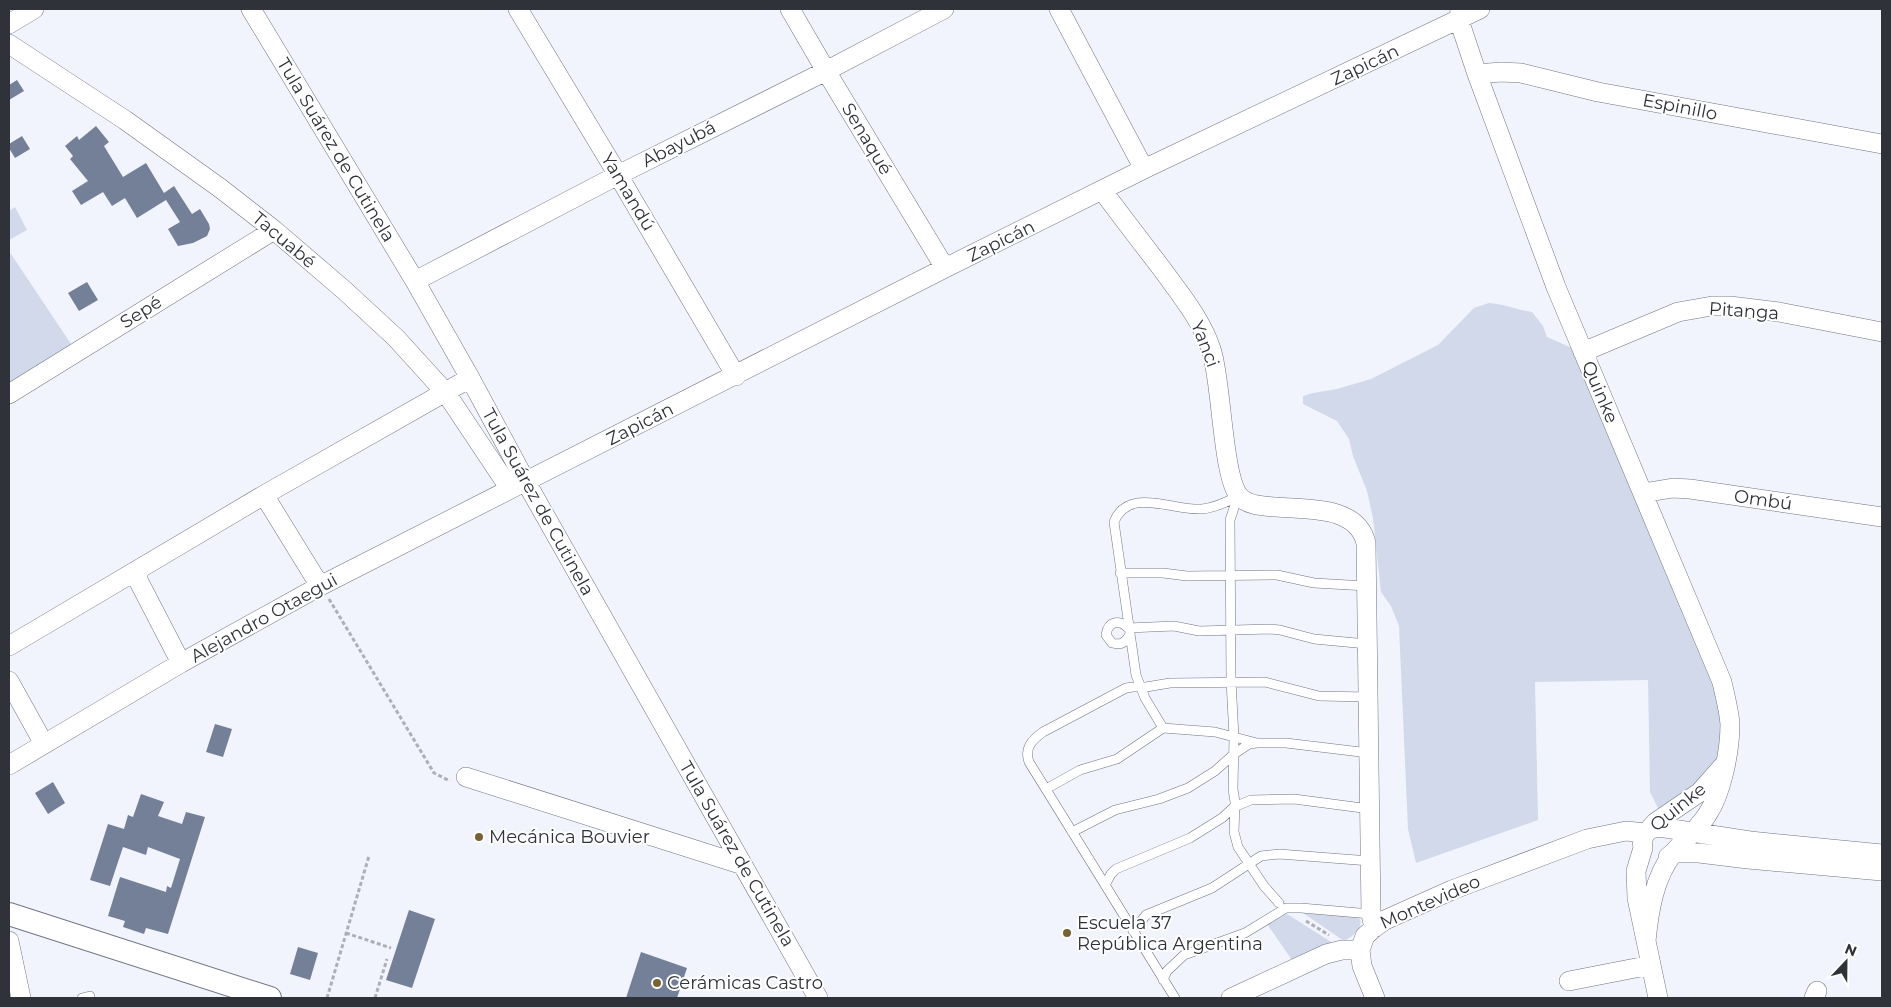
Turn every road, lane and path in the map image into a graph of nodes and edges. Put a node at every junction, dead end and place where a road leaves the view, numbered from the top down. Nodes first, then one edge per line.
1 (34, 9) edge
2 (251, 9) edge
3 (518, 9) edge
4 (790, 9) edge
5 (944, 9) edge
6 (1059, 9) edge
7 (1480, 9) edge
8 (1460, 14) edge
9 (9, 24) edge
10 (9, 44) edge
11 (826, 71) junction
12 (1477, 74) junction
13 (1882, 144) edge
14 (1144, 169) junction
15 (618, 175) junction
16 (1102, 190) junction
17 (274, 230) junction
18 (945, 268) junction
19 (415, 281) junction
20 (1882, 332) edge
21 (1582, 352) junction
22 (736, 376) junction
23 (470, 378) junction
24 (446, 393) junction
25 (9, 394) edge
26 (518, 486) junction
27 (1643, 493) junction
28 (264, 495) junction
29 (1238, 496) junction
30 (1882, 518) edge
31 (138, 570) junction
32 (1120, 574) junction
33 (1229, 574) junction
34 (320, 586) junction
35 (1367, 586) junction
36 (1230, 630) junction
37 (1128, 632) junction
38 (1367, 644) junction
39 (9, 646) edge
40 (181, 663) junction
41 (9, 681) edge
42 (1231, 681) junction
43 (1140, 687) junction
44 (1368, 697) junction
45 (1163, 728) junction
46 (1234, 737) junction
47 (1257, 743) junction
48 (44, 744) junction
49 (1369, 753) junction
50 (1234, 754) junction
51 (1724, 765) junction
52 (9, 766) edge
53 (466, 778) joint
54 (1046, 789) junction
55 (1234, 807) junction
56 (1370, 809) junction
57 (1072, 832) junction
58 (1693, 832) junction
59 (1652, 835) junction
60 (1673, 853) junction
61 (1882, 854) edge
62 (369, 856) dead end
63 (1370, 861) junction
64 (1248, 864) junction
65 (743, 865) junction
66 (1882, 871) edge
67 (1105, 885) junction
68 (1282, 906) junction
69 (9, 914) edge
70 (1372, 920) junction
71 (1133, 931) junction
72 (346, 933) junction
73 (1332, 937) dead end
74 (9, 941) edge
75 (1646, 941) junction
76 (391, 948) dead end
77 (1360, 950) junction
78 (387, 959) dead end
79 (1651, 965) junction
80 (1163, 980) junction
81 (1570, 981) dead end
82 (21, 998) edge
83 (270, 998) edge
84 (327, 998) edge
85 (375, 998) edge
86 (818, 998) edge
87 (1175, 998) edge
88 (1231, 998) edge
89 (1375, 998) edge
90 (1658, 998) edge

1 - 9 street
2 - 19 street, Tula Suárez de Cutinela
3 - 15 street, Yamandú
4 - 11 street, Senaqué
5 - 11 street, Abayubá
6 - 14 street
7 - 8 street, Zapicán
8 - 12 street, Quinke
8 - 14 street, Zapicán
10 - 17 street, Tacuabé
11 - 15 street, Abayubá
11 - 18 street, Senaqué
12 - 13 street, Espinillo
12 - 21 street, Quinke
14 - 16 street, Zapicán
15 - 19 street, Abayubá
15 - 22 street, Yamandú
16 - 18 street, Zapicán
16 - 29 street, Yanci
17 - 24 street, Tacuabé
17 - 25 street, Sepé
18 - 22 street, Zapicán
19 - 23 street, Tula Suárez de Cutinela
20 - 21 street, Pitanga
21 - 27 street, Quinke
22 - 26 street, Zapicán
23 - 24 street
23 - 26 street, Tula Suárez de Cutinela
24 - 26 street, Tacuabé
24 - 28 street
26 - 34 street, Alejandro Otaegui
26 - 65 street, Tula Suárez de Cutinela
27 - 30 street, Ombú
27 - 51 street, Quinke
28 - 31 street
28 - 34 street
29 - 32 lane
29 - 33 lane
29 - 35 street
31 - 39 street
31 - 40 street
32 - 33 lane
32 - 37 lane
33 - 35 lane
33 - 36 lane
34 - 40 street, Alejandro Otaegui
34 - 53 path
35 - 38 street
36 - 37 lane
36 - 38 lane
36 - 42 lane
37 - 43 lane
38 - 44 street
40 - 48 street, Alejandro Otaegui
41 - 48 street
42 - 43 lane
42 - 44 lane
42 - 46 lane
43 - 45 lane
43 - 54 lane
44 - 49 street
45 - 46 lane
45 - 54 lane
46 - 47 lane
46 - 50 lane
47 - 49 lane
47 - 50 lane
48 - 52 street, Alejandro Otaegui
49 - 56 street
50 - 55 lane
50 - 57 lane
51 - 58 street, Quinke
51 - 59 street, Quinke
53 - 65 street
54 - 57 lane
55 - 56 lane
55 - 64 lane
55 - 67 lane
56 - 63 street
57 - 67 lane
58 - 59 street, Montevideo
58 - 60 street, Quinke
58 - 61 street, Montevideo
59 - 60 street
59 - 60 street
59 - 70 street, Montevideo
59 - 75 street, Quinke
60 - 66 street
60 - 75 street, Quinke
62 - 72 path
63 - 64 lane
63 - 70 street
64 - 68 lane
64 - 71 lane
65 - 86 street, Tula Suárez de Cutinela
67 - 71 lane
68 - 70 lane
68 - 73 path
68 - 80 lane
69 - 83 street
70 - 77 street, Montevideo
71 - 80 lane
72 - 76 path
72 - 84 path
74 - 82 street
75 - 79 street, Quinke
77 - 88 street
77 - 89 street
78 - 85 path
79 - 81 street
79 - 90 street, Quinke
80 - 87 lane

